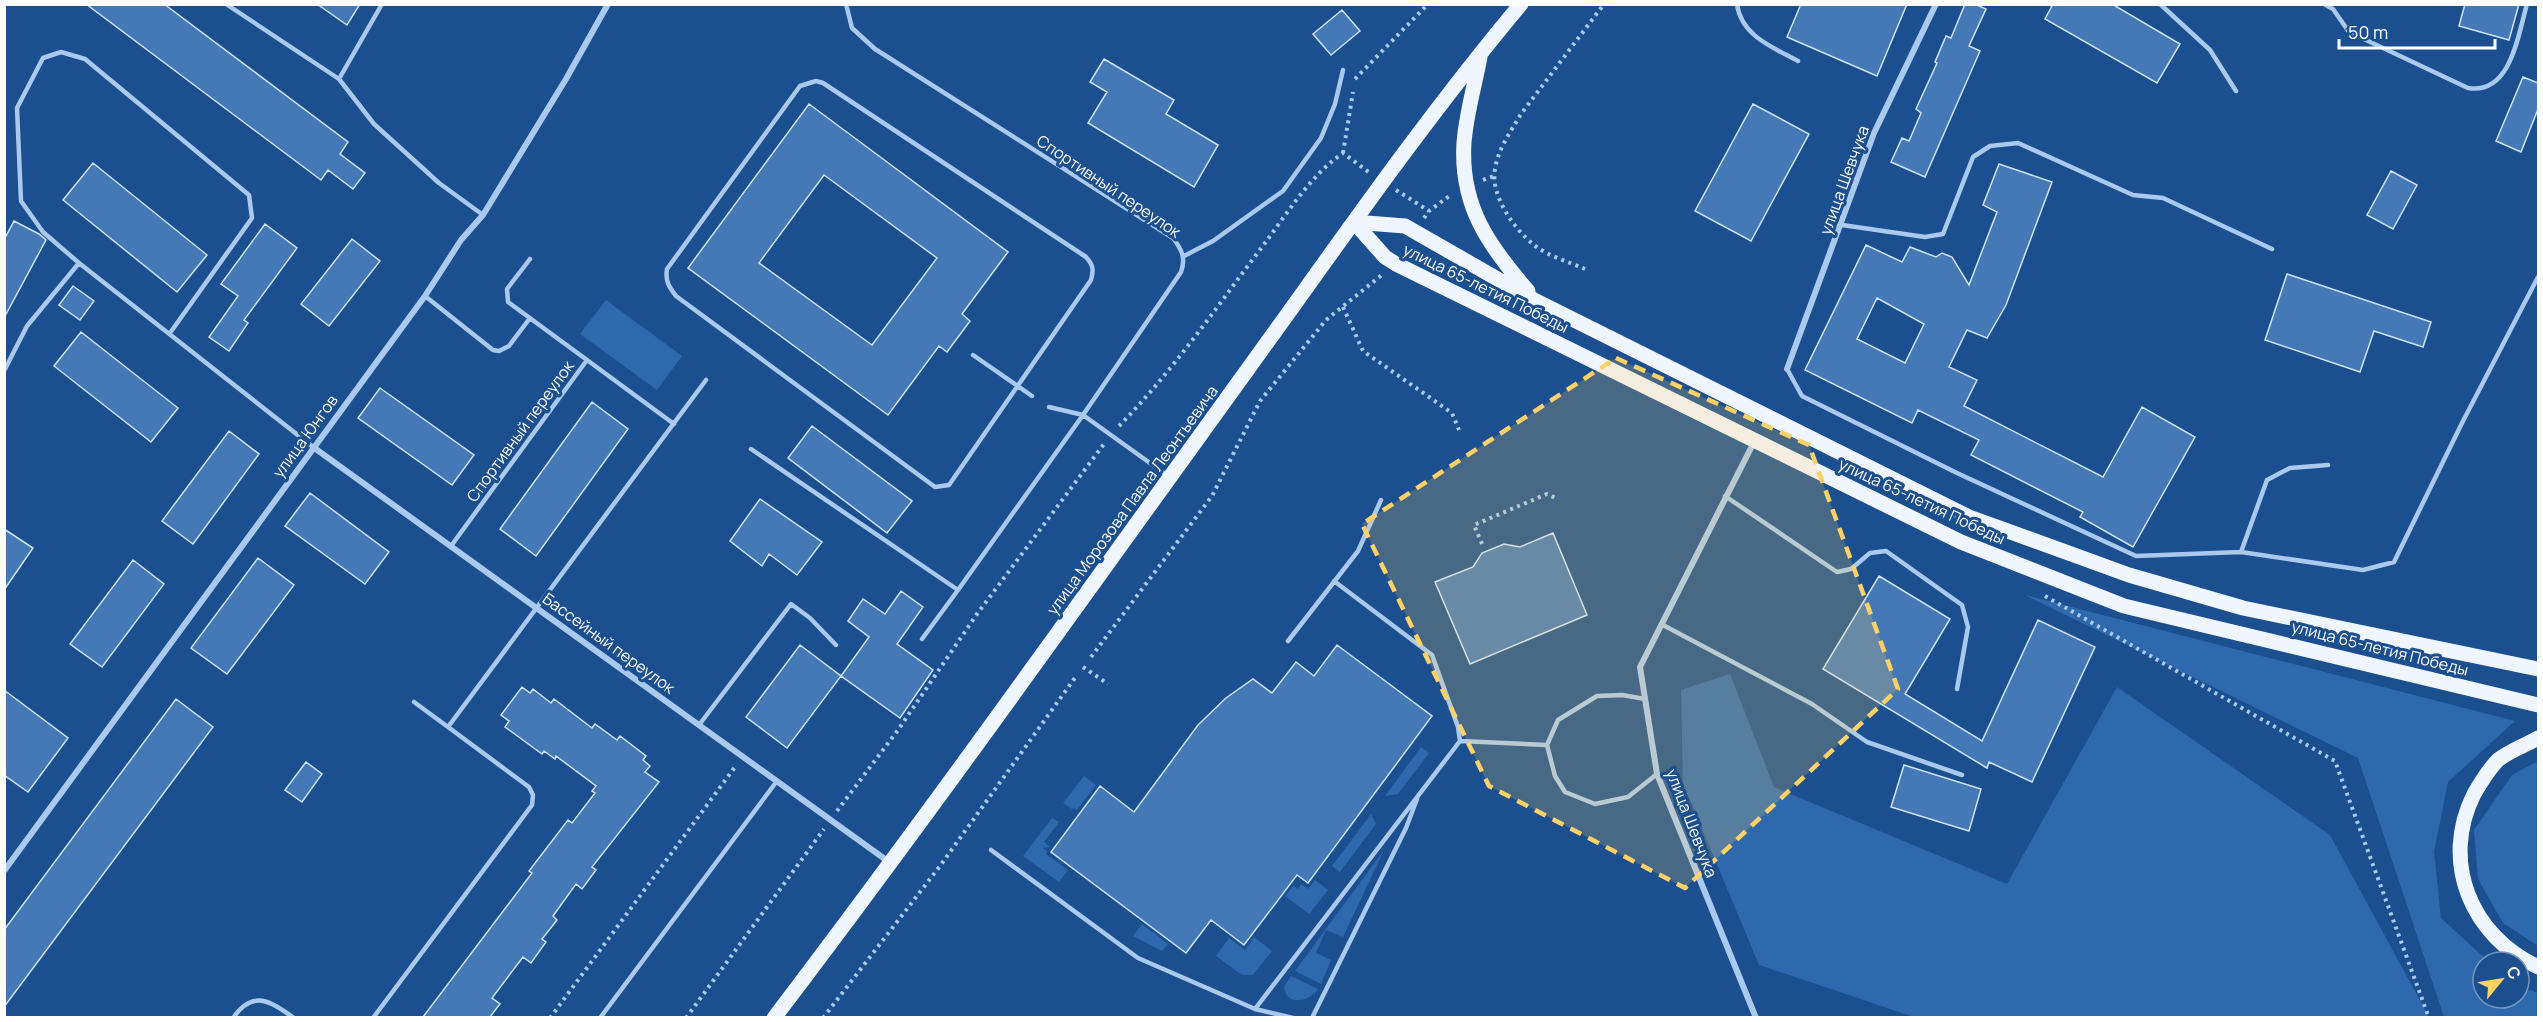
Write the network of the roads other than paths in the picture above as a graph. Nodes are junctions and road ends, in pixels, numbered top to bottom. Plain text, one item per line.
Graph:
1 (226, 4) edge
2 (382, 4) edge
3 (608, 4) edge
4 (846, 4) edge
5 (1521, 4) edge
6 (1737, 4) edge
7 (1936, 4) edge
8 (2160, 4) edge
9 (2324, 4) edge
10 (2527, 4) edge
11 (2335, 7) edge
12 (1481, 54) junction
13 (1798, 61) dead end
14 (1343, 70) dead end
15 (339, 79) junction
16 (2235, 91) dead end
17 (483, 215) junction
18 (1354, 222) junction
19 (1842, 225) junction
20 (2272, 249) dead end
21 (1184, 256) junction
22 (530, 259) dead end
23 (79, 263) junction
24 (2538, 277) edge
25 (425, 296) junction
26 (1536, 302) junction
27 (530, 318) junction
28 (170, 333) junction
29 (973, 354) dead end
30 (587, 360) junction
31 (1787, 369) joint
32 (4, 371) edge
33 (706, 380) dead end
34 (1018, 386) junction
35 (1032, 396) dead end
36 (1048, 407) dead end
37 (1083, 415) junction
38 (674, 424) junction
39 (1754, 442) junction
40 (313, 447) junction
41 (751, 449) dead end
42 (2328, 465) dead end
43 (1170, 477) junction
44 (1725, 496) junction
45 (1381, 500) dead end
46 (451, 546) junction
47 (2241, 552) junction
48 (1334, 581) junction
49 (958, 590) junction
50 (538, 609) junction
51 (1661, 624) junction
52 (922, 639) dead end
53 (1288, 640) dead end
54 (836, 645) dead end
55 (2538, 669) edge
56 (1957, 689) dead end
57 (1645, 699) junction
58 (414, 702) dead end
59 (2538, 705) edge
60 (699, 725) junction
61 (448, 727) junction
62 (2538, 738) edge
63 (1460, 741) junction
64 (1547, 745) junction
65 (1657, 774) junction
66 (1962, 775) dead end
67 (777, 781) junction
68 (1419, 793) junction
69 (991, 850) dead end
70 (889, 862) junction
71 (4, 872) edge
72 (2538, 967) edge
73 (1255, 1009) junction
74 (233, 1017) edge
75 (294, 1017) edge
76 (373, 1017) edge
77 (600, 1017) edge
78 (774, 1017) edge
79 (1293, 1017) edge
80 (1312, 1017) edge
81 (1755, 1017) edge

1 - 15 lane
2 - 15 lane
3 - 17 street, улица Юнгов
4 - 21 lane, Спортивный переулок
5 - 12 main road, улица Морозова Павла Леонтьевича
6 - 13 lane
7 - 19 street, улица Шевчука
8 - 16 lane
9 - 11 lane
10 - 11 lane
12 - 18 main road, улица Морозова Павла Леонтьевича
12 - 26 main road
14 - 21 lane
15 - 17 lane
17 - 25 street, улица Юнгов
18 - 26 main road, улица 65-летия Победы
18 - 39 main road, улица 65-летия Победы
18 - 43 main road, улица Морозова Павла Леонтьевича
19 - 20 lane
19 - 31 street, улица Шевчука
21 - 37 lane, Спортивный переулок
22 - 27 lane
23 - 28 lane
23 - 28 lane
23 - 32 lane
24 - 47 lane
25 - 27 lane
25 - 40 street, улица Юнгов
26 - 55 main road, улица 65-летия Победы
27 - 30 lane
28 - 40 lane
29 - 34 lane
30 - 38 lane, Спортивный переулок
30 - 46 lane, Спортивный переулок
31 - 47 lane
33 - 38 lane
34 - 34 lane
34 - 35 lane
36 - 37 lane
37 - 43 lane
37 - 49 lane, Спортивный переулок
38 - 50 lane
39 - 44 street, улица Шевчука
39 - 59 main road, улица 65-летия Победы
40 - 46 street, Бассейный переулок
40 - 71 street, улица Юнгов
41 - 49 lane
42 - 47 lane
43 - 70 main road, улица Морозова Павла Леонтьевича
44 - 51 street, улица Шевчука
44 - 56 lane
45 - 48 lane
46 - 50 street, Бассейный переулок
48 - 53 lane
48 - 63 lane
49 - 52 lane, Спортивный переулок
50 - 60 street, Бассейный переулок
50 - 61 lane
51 - 57 street, улица Шевчука
51 - 66 lane
54 - 60 lane
57 - 64 lane
57 - 65 street, улица Шевчука
58 - 61 lane
60 - 67 street, Бассейный переулок
61 - 76 lane
62 - 72 main road
63 - 64 lane
63 - 68 lane
64 - 65 lane
65 - 81 street, улица Шевчука
67 - 70 street, Бассейный переулок
67 - 77 lane
68 - 73 lane
68 - 80 lane
69 - 73 lane
70 - 78 main road, улица Морозова Павла Леонтьевича
73 - 79 lane
74 - 75 lane

